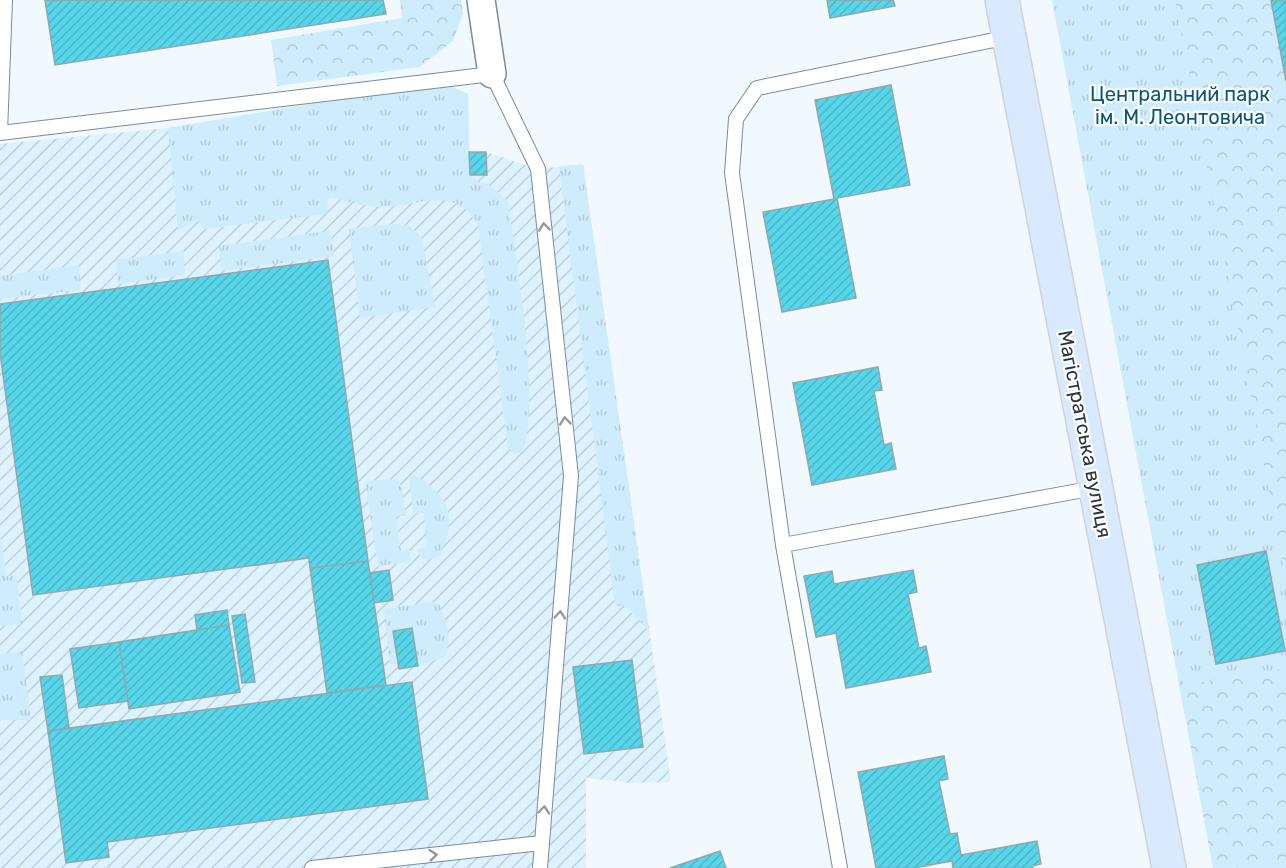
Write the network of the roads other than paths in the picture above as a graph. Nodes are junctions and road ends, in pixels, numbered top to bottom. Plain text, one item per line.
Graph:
1 (5, 0) edge
2 (481, 0) edge
3 (1002, 0) edge
4 (1009, 37) junction
5 (492, 74) junction
6 (0, 133) edge
7 (1095, 488) junction
8 (783, 545) junction
9 (541, 843) junction
10 (312, 868) edge
11 (540, 868) edge
12 (840, 868) edge
13 (1169, 868) edge

1 - 6 lane
2 - 5 street
3 - 4 main road, Магістратська вулиця
4 - 7 main road, Магістратська вулиця
4 - 8 lane
5 - 6 lane
9 -> 5 lane
7 - 8 lane
7 - 13 main road, Магістратська вулиця
8 - 12 lane
10 -> 9 lane
9 - 11 lane

